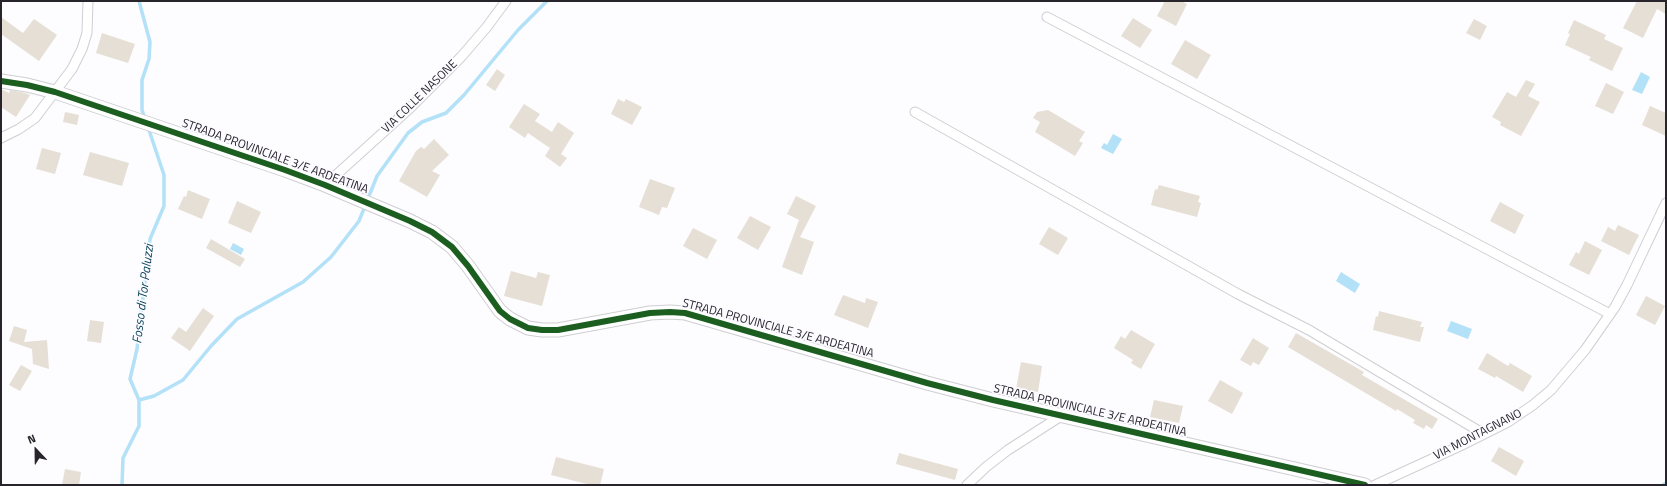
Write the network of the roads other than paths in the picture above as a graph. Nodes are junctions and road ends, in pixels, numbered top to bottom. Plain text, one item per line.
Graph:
1 (88, 1) edge
2 (506, 1) edge
3 (1047, 18) dead end
4 (1, 81) edge
5 (55, 92) junction
6 (915, 112) dead end
7 (1, 138) edge
8 (325, 184) junction
9 (1666, 203) edge
10 (1610, 314) junction
11 (1060, 416) junction
12 (1484, 434) junction
13 (967, 485) edge
14 (1365, 485) edge
15 (1375, 485) edge

1 - 5 street
2 - 8 street, VIA COLLE NASONE
3 - 10 street
4 - 5 main road, STRADA PROVINCIALE 3/E ARDEATINA
5 - 7 street
5 - 8 main road, STRADA PROVINCIALE 3/E ARDEATINA
6 - 12 street
8 - 11 main road, STRADA PROVINCIALE 3/E ARDEATINA
9 - 10 street, VIA MONTAGNANO
10 - 12 street, VIA MONTAGNANO
11 - 13 street
11 - 14 main road, STRADA PROVINCIALE 3/E ARDEATINA
12 - 15 street, VIA MONTAGNANO

